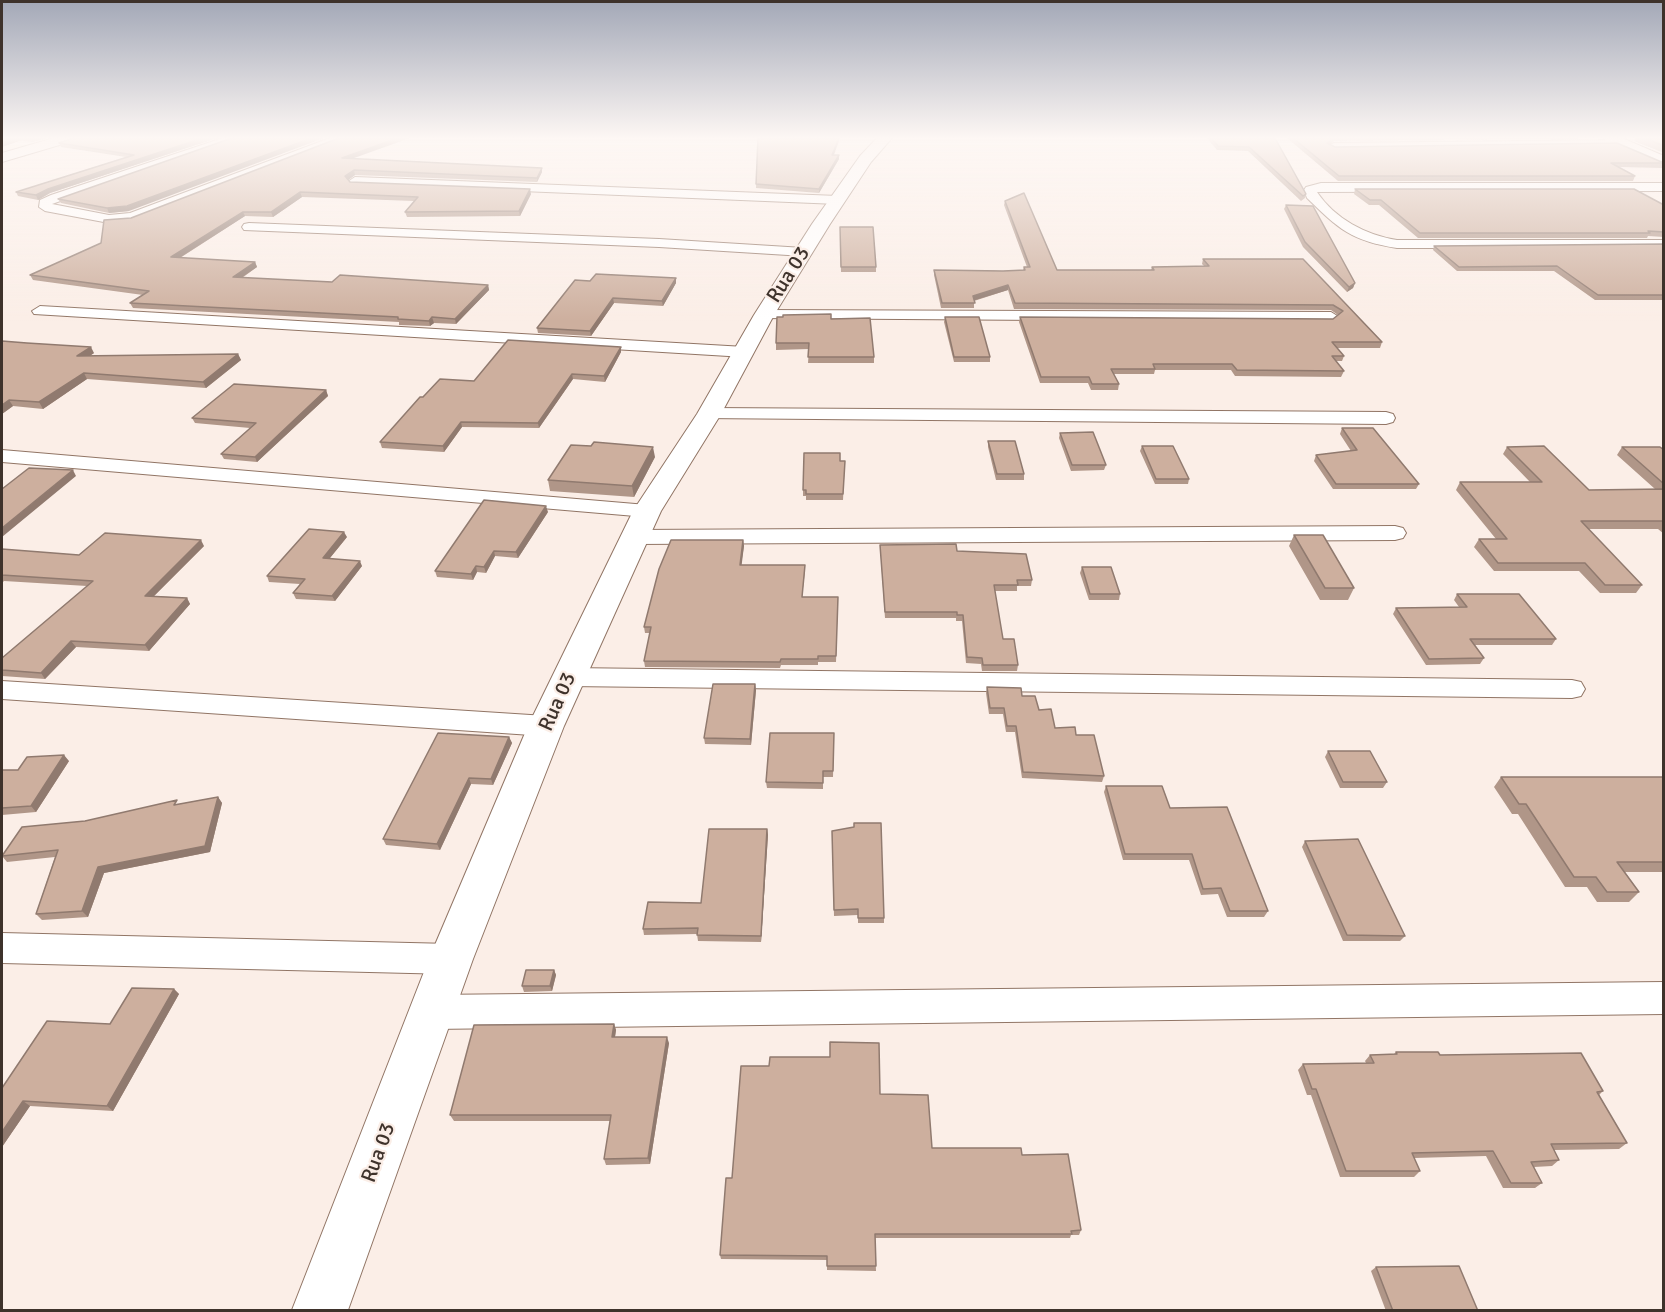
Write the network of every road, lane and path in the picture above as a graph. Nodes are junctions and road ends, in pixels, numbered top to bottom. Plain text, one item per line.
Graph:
1 (53, 199) edge
2 (179, 199) edge
3 (818, 199) edge
4 (1316, 199) edge
5 (838, 200) joint
6 (249, 227) dead end
7 (1664, 244) edge
8 (804, 252) junction
9 (40, 311) dead end
10 (764, 315) junction
11 (1331, 317) edge
12 (745, 352) junction
13 (709, 414) junction
14 (1386, 418) dead end
15 (2, 456) edge
16 (641, 524) junction
17 (1395, 533) dead end
18 (568, 677) junction
19 (1572, 689) dead end
20 (2, 690) edge
21 (546, 726) junction
22 (2, 948) edge
23 (451, 959) junction
24 (1664, 998) edge
25 (432, 1011) junction
26 (320, 1311) edge

1 - 2 street
3 - 5 street
4 - 7 street
5 - 8 street, Rua 03
6 - 8 street
8 - 10 street, Rua 03
9 - 12 street
10 - 11 street
10 - 12 street, Rua 03
12 - 13 street, Rua 03
13 - 14 street
13 - 16 street, Rua 03
15 - 16 street
16 - 17 street
16 - 18 street, Rua 03
18 - 19 street
18 - 21 street, Rua 03
20 - 21 street
21 - 23 street, Rua 03
22 - 23 street
23 - 25 street, Rua 03
24 - 25 street
25 - 26 street, Rua 03

